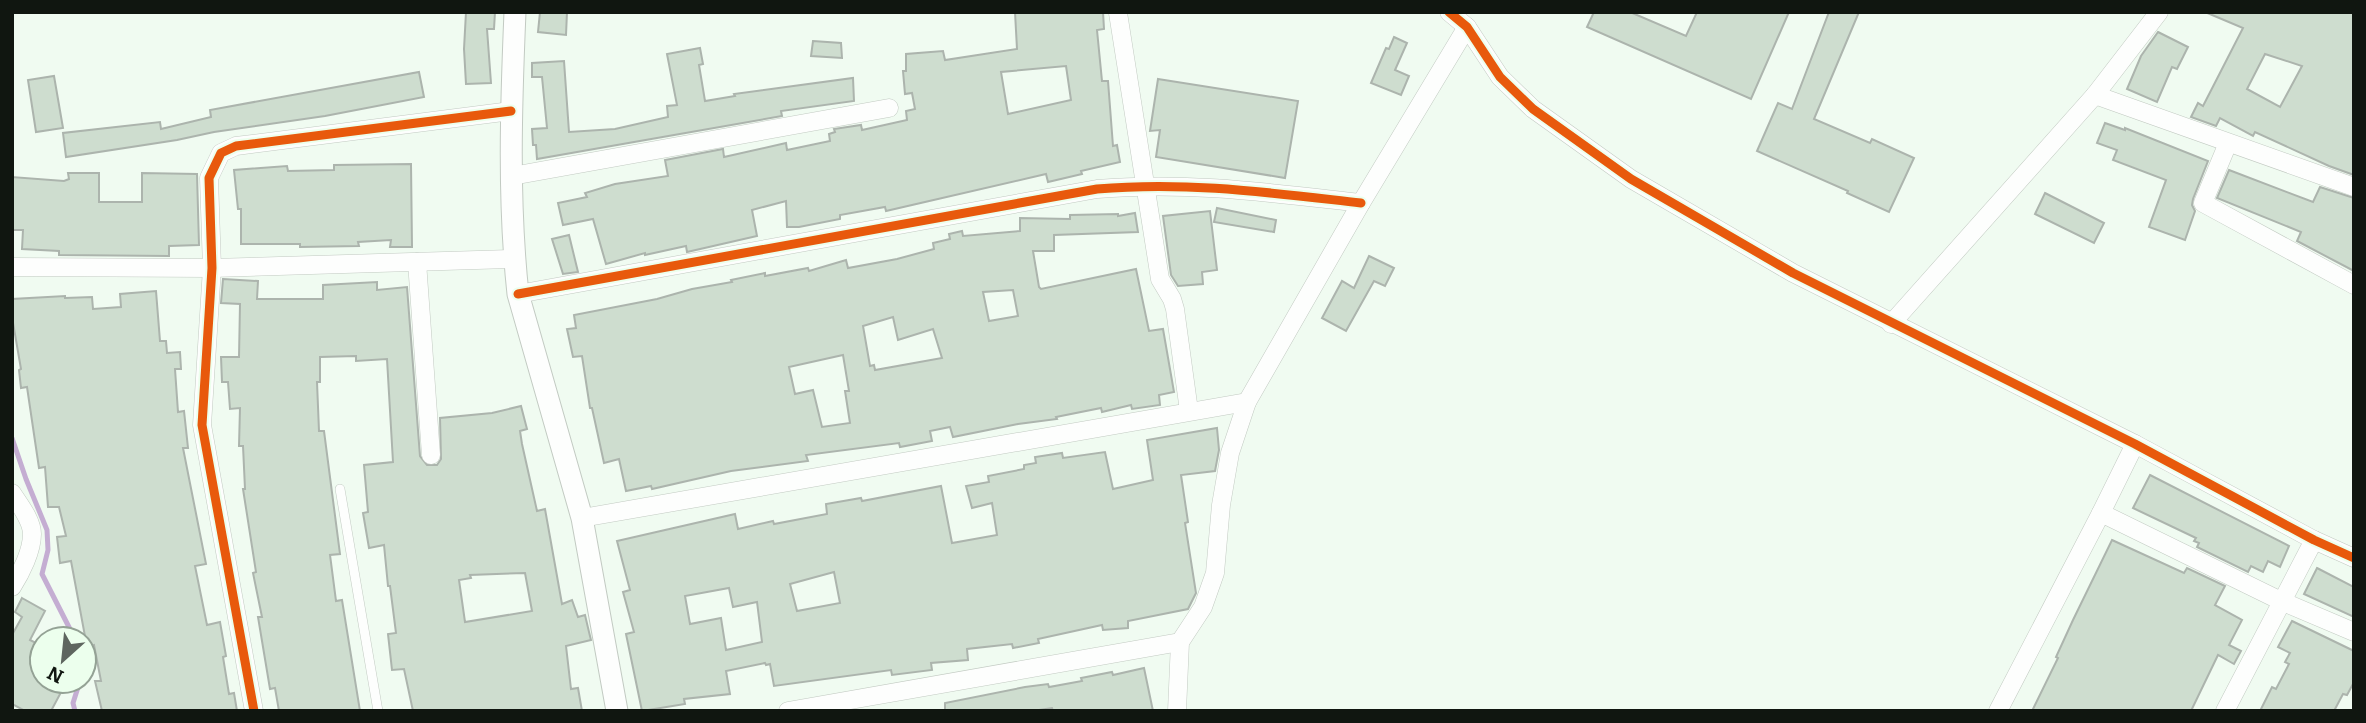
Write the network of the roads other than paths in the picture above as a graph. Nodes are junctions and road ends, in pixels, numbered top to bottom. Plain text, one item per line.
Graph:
1 (515, 12) edge
2 (1449, 12) edge
3 (2159, 12) edge
4 (1118, 13) edge
5 (1467, 27) junction
6 (2095, 95) junction
7 (888, 108) dead end
8 (511, 111) junction
9 (2228, 143) junction
10 (512, 176) junction
11 (1145, 185) junction
12 (2354, 187) edge
13 (1361, 203) junction
14 (514, 259) junction
15 (417, 262) junction
16 (12, 267) edge
17 (212, 268) junction
18 (2354, 285) edge
19 (518, 294) junction
20 (1891, 324) junction
21 (1247, 402) junction
22 (1189, 411) junction
23 (2135, 444) junction
24 (431, 455) dead end
25 (340, 489) dead end
26 (12, 493) edge
27 (2102, 513) junction
28 (582, 518) junction
29 (2314, 540) junction
30 (2354, 558) edge
31 (12, 587) edge
32 (2281, 601) junction
33 (2354, 632) edge
34 (1180, 642) junction
35 (254, 711) edge
36 (378, 711) edge
37 (617, 711) edge
38 (788, 711) edge
39 (1177, 711) edge
40 (1998, 711) edge
41 (2225, 711) edge

1 - 8 street
2 - 5 street
3 - 6 street
4 - 11 street
5 - 13 street
5 - 20 street
6 - 9 street
6 - 20 street
7 - 10 street
8 - 10 street
8 - 17 street
9 - 12 street
9 - 18 street
10 - 14 street
11 - 13 street
11 - 19 street
11 - 22 street
13 - 21 street
14 - 15 street
14 - 19 street
15 - 17 street
15 - 24 street
16 - 17 street
17 - 35 street
19 - 28 street
20 - 23 street
21 - 22 street
21 - 34 street
22 - 28 street
23 - 27 street
23 - 29 street
25 - 36 lane
26 - 31 street
27 - 32 street
27 - 40 street
28 - 37 street
29 - 30 street
29 - 32 street
32 - 33 street
32 - 41 street
34 - 38 street
34 - 39 street

